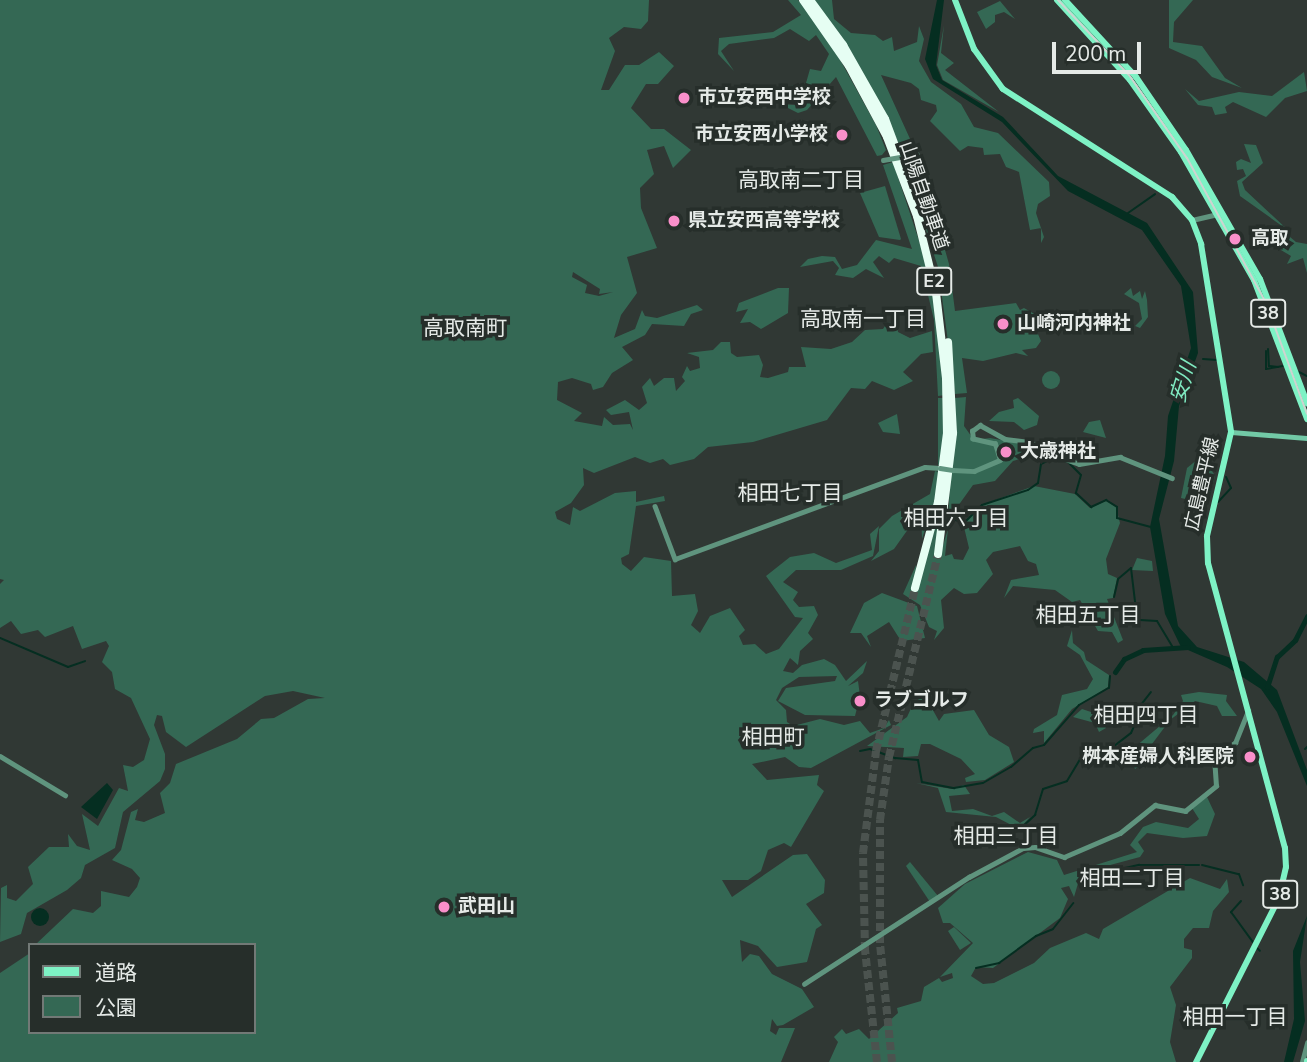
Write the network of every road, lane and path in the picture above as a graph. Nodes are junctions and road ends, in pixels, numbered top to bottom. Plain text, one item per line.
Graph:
1 (803, 0) edge
2 (810, 0) edge
3 (955, 0) edge
4 (1057, 0) edge
5 (1065, 0) edge
6 (916, 154) dead end
7 (883, 160) dead end
8 (1220, 213) junction
9 (1192, 220) junction
10 (1307, 403) edge
11 (1307, 419) edge
12 (1231, 432) junction
13 (1307, 438) edge
14 (1171, 477) dead end
15 (655, 506) dead end
16 (939, 554) tunnel mouth
17 (915, 588) tunnel mouth
18 (1248, 711) junction
19 (0, 756) edge
20 (65, 795) dead end
21 (804, 984) dead end
22 (1307, 1043) edge
23 (1196, 1062) edge
24 (1305, 1062) edge

1 - 17 highway, 山陽自動車道 / E2
2 - 16 highway, 山陽自動車道 / E2
3 - 9 main road, 広島豊平線 / 38
4 - 8 main road, 38
5 - 8 main road, 38
6 - 7 street, bridge
8 - 9 street
8 - 10 main road, 38
8 - 11 main road, 38
9 - 12 main road, 広島豊平線 / 38
12 - 13 main road
12 - 18 main road, 広島豊平線 / 38
14 - 15 street, bridge
18 - 21 street
18 - 23 main road, 広島豊平線 / 38
19 - 20 street
22 - 24 street

